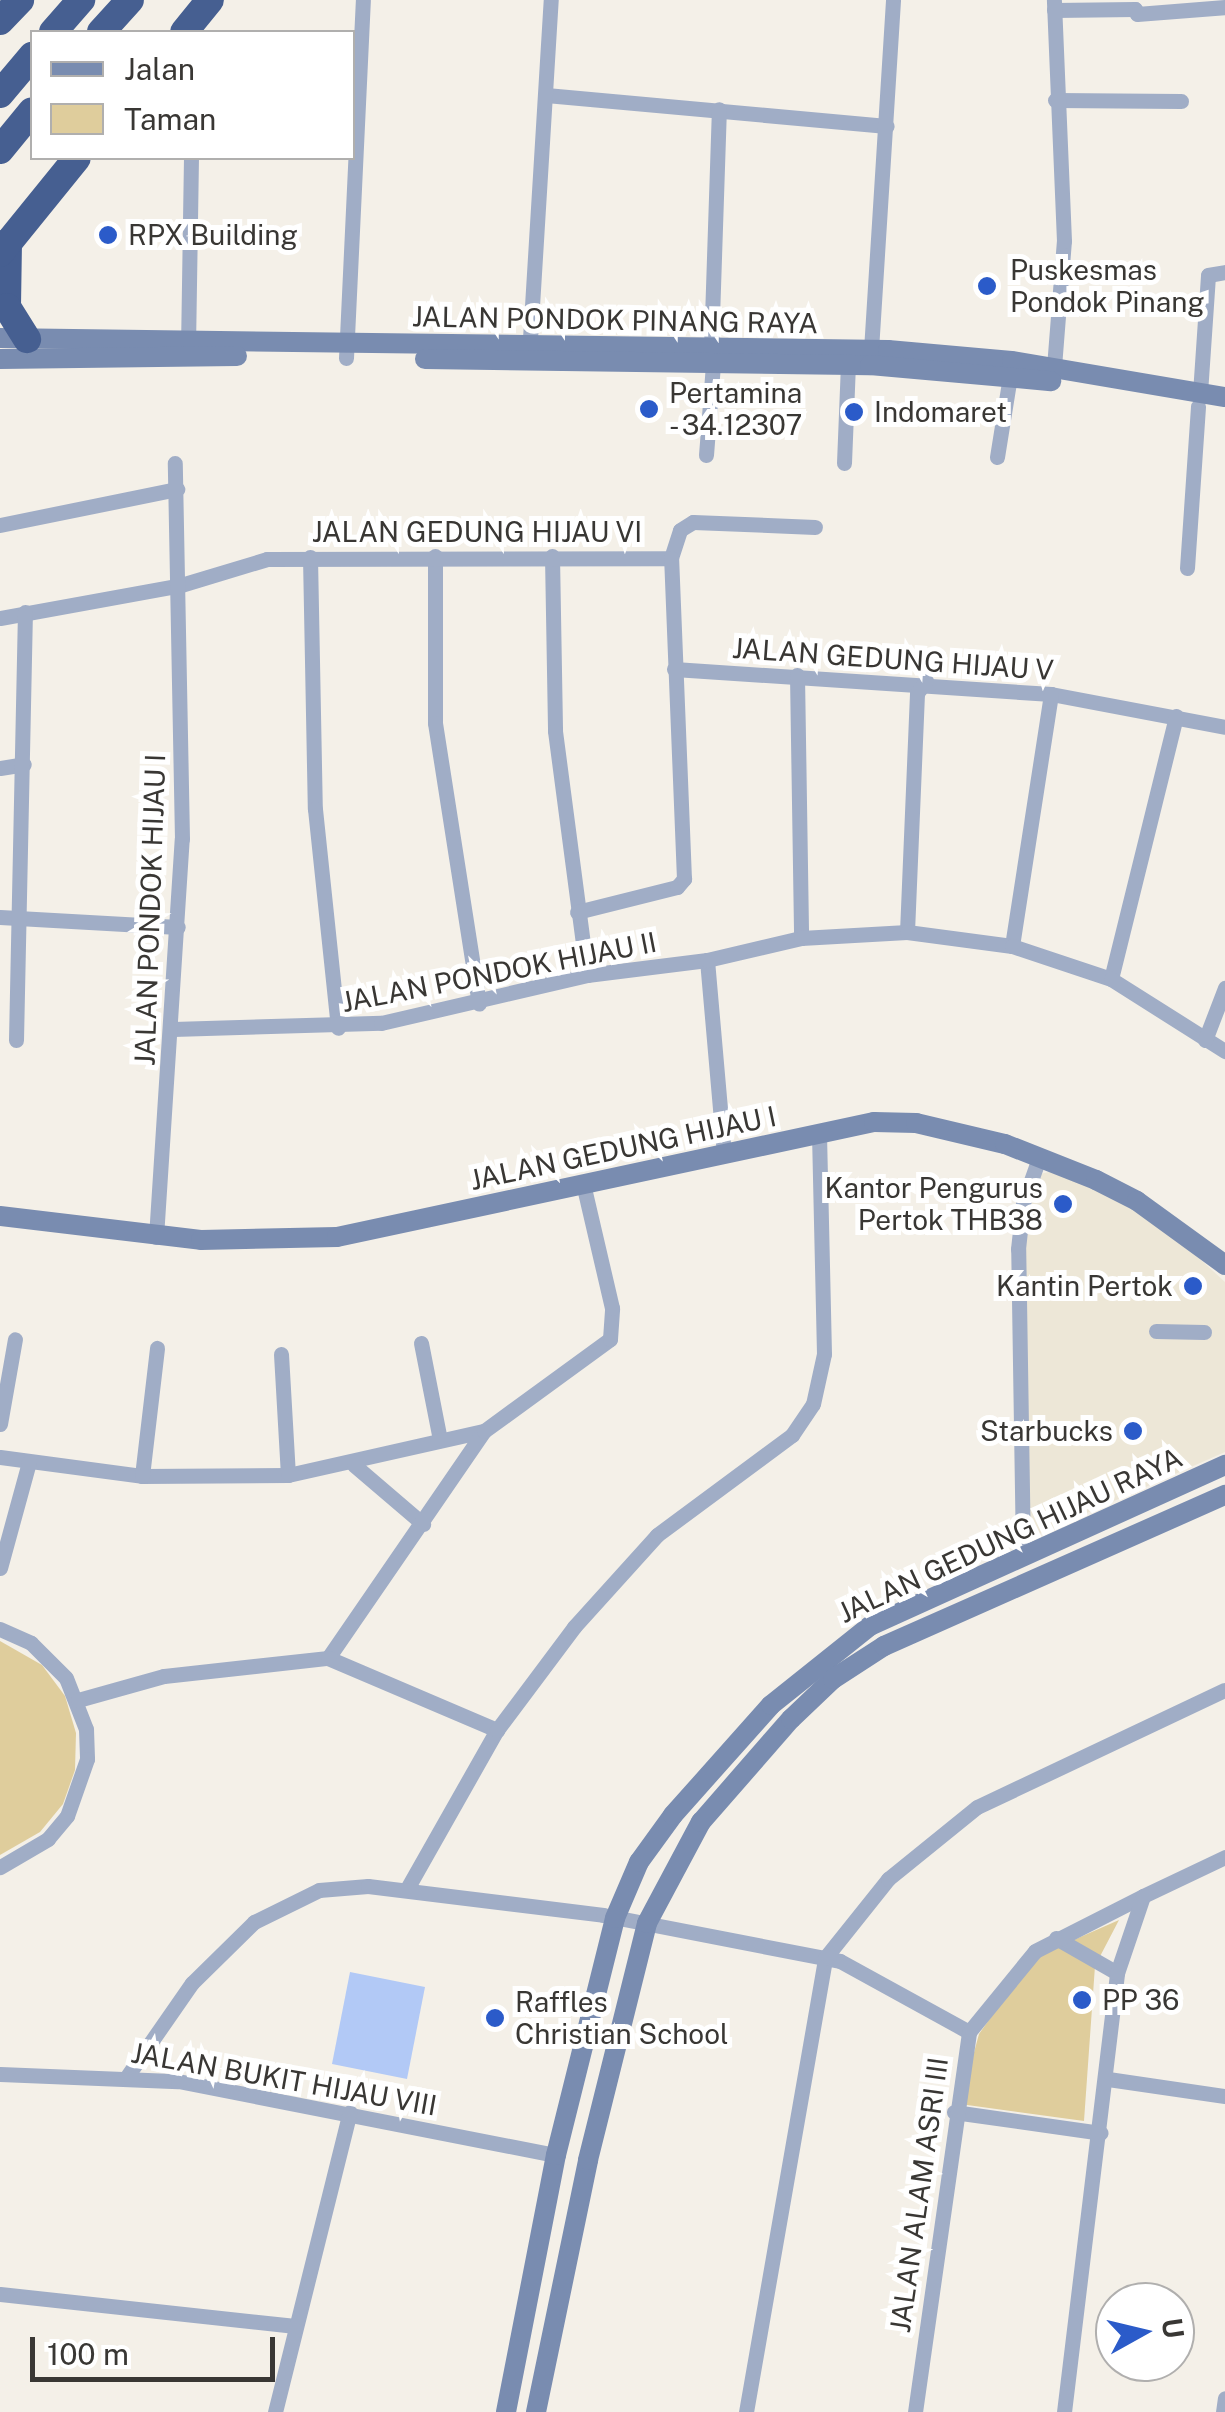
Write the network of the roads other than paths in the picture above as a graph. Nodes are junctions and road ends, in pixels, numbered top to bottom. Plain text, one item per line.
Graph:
1 (20, 0) edge
2 (81, 0) edge
3 (130, 0) edge
4 (363, 0) edge
5 (551, 0) edge
6 (893, 0) edge
7 (1054, 5) edge
8 (1225, 6) edge
9 (0, 21) edge
10 (55, 30) edge
11 (103, 30) edge
12 (30, 58) edge
13 (0, 94) edge
14 (546, 95) junction
15 (1056, 100) junction
16 (1181, 101) dead end
17 (719, 109) junction
18 (30, 113) edge
19 (887, 126) junction
20 (0, 150) edge
21 (75, 160) edge
22 (191, 160) edge
23 (3, 244) edge
24 (1225, 272) edge
25 (13, 339) edge
26 (188, 349) junction
27 (135, 350) junction
28 (347, 351) junction
29 (529, 353) junction
30 (712, 355) junction
31 (871, 358) junction
32 (0, 359) edge
33 (848, 364) junction
34 (1012, 368) junction
35 (1053, 374) junction
36 (1225, 397) edge
37 (1199, 400) junction
38 (1225, 411) edge
39 (706, 455) dead end
40 (997, 457) dead end
41 (175, 463) dead end
42 (844, 464) dead end
43 (178, 490) junction
44 (0, 525) edge
45 (815, 527) dead end
46 (310, 556) junction
47 (434, 556) junction
48 (552, 556) junction
49 (671, 558) junction
50 (1188, 568) dead end
51 (181, 585) junction
52 (25, 612) junction
53 (0, 618) edge
54 (674, 669) junction
55 (797, 675) junction
56 (926, 681) junction
57 (1051, 694) junction
58 (1176, 716) junction
59 (1225, 727) edge
60 (24, 764) junction
61 (0, 768) edge
62 (577, 912) junction
63 (23, 917) junction
64 (0, 918) edge
65 (178, 927) junction
66 (907, 932) junction
67 (801, 938) junction
68 (1012, 946) junction
69 (707, 960) junction
70 (588, 976) junction
71 (1111, 979) junction
72 (1225, 988) edge
73 (479, 1004) junction
74 (338, 1028) junction
75 (173, 1029) junction
76 (16, 1040) dead end
77 (1205, 1040) junction
78 (1225, 1051) edge
79 (818, 1134) junction
80 (724, 1153) junction
81 (1039, 1158) junction
82 (583, 1183) junction
83 (0, 1216) edge
84 (156, 1237) junction
85 (1223, 1261) edge
86 (1156, 1330) dead end
87 (1204, 1332) dead end
88 (15, 1338) dead end
89 (421, 1343) dead end
90 (156, 1348) dead end
91 (281, 1354) dead end
92 (0, 1424) edge
93 (484, 1431) junction
94 (440, 1440) junction
95 (0, 1457) edge
96 (29, 1462) junction
97 (1225, 1465) edge
98 (354, 1466) junction
99 (142, 1476) junction
100 (288, 1476) junction
101 (1225, 1496) edge
102 (422, 1524) junction
103 (1023, 1554) junction
104 (0, 1568) edge
105 (0, 1628) edge
106 (328, 1658) junction
107 (1225, 1690) edge
108 (78, 1700) junction
109 (496, 1730) junction
110 (1225, 1858) edge
111 (0, 1866) edge
112 (408, 1887) junction
113 (1144, 1896) junction
114 (615, 1918) junction
115 (647, 1923) junction
116 (1056, 1938) junction
117 (825, 1958) junction
118 (1117, 1973) junction
119 (969, 2032) junction
120 (0, 2074) edge
121 (128, 2075) junction
122 (1108, 2079) junction
123 (1225, 2096) edge
124 (350, 2112) junction
125 (954, 2112) junction
126 (1100, 2133) junction
127 (556, 2155) junction
128 (0, 2294) edge
129 (294, 2326) junction
130 (1225, 2398) edge
131 (276, 2412) edge
132 (506, 2412) edge
133 (536, 2412) edge
134 (746, 2412) edge
135 (915, 2412) edge
136 (1064, 2412) edge
137 (1223, 2412) edge

1 - 9 highway
2 - 10 highway
3 - 11 highway
4 - 28 street
5 - 14 street
6 - 19 street
7 - 8 street
7 - 15 street
12 - 13 highway
14 - 17 street
14 - 29 street
15 - 16 street
15 - 35 street
17 - 19 street
17 - 30 street
18 - 20 highway
19 - 31 street
21 - 23 highway
22 - 26 street
23 - 25 highway
24 - 37 street
25 - 27 main road, JALAN PONDOK PINANG RAYA
26 - 27 main road, JALAN PONDOK PINANG RAYA
26 - 28 main road, JALAN PONDOK PINANG RAYA
27 - 32 main road, JALAN PONDOK PINANG RAYA
28 - 29 main road, JALAN PONDOK PINANG RAYA
29 - 30 main road, JALAN PONDOK PINANG RAYA
30 - 31 main road, JALAN PONDOK PINANG RAYA
30 - 33 main road, JALAN PONDOK PINANG RAYA
30 - 39 street
31 - 33 main road, JALAN PONDOK PINANG RAYA
31 - 34 main road, JALAN PONDOK PINANG RAYA
33 - 42 street
34 - 35 main road, JALAN PONDOK PINANG RAYA
34 - 40 street
35 - 37 main road, JALAN PONDOK PINANG RAYA
36 - 37 main road, JALAN PONDOK PINANG RAYA
37 - 38 main road, JALAN PONDOK PINANG RAYA
37 - 50 street
41 - 43 street, JALAN PONDOK HIJAU I
43 - 44 street
43 - 51 street, JALAN PONDOK HIJAU I
45 - 49 street, JALAN GEDUNG HIJAU VI
46 - 47 street, JALAN GEDUNG HIJAU VI
46 - 51 street, JALAN GEDUNG HIJAU VI
46 - 74 street
47 - 48 street, JALAN GEDUNG HIJAU VI
47 - 73 street
48 - 49 street, JALAN GEDUNG HIJAU VI
48 - 62 street
49 - 54 street
51 - 52 street, JALAN GEDUNG HIJAU VI
51 - 65 street, JALAN PONDOK HIJAU I
52 - 53 street, JALAN GEDUNG HIJAU VI
52 - 60 street
54 - 55 street, JALAN GEDUNG HIJAU V
54 - 62 street
55 - 56 street, JALAN GEDUNG HIJAU V
55 - 67 street
56 - 57 street, JALAN GEDUNG HIJAU V
56 - 66 street
57 - 58 street, JALAN GEDUNG HIJAU V
57 - 68 street
58 - 59 street, JALAN GEDUNG HIJAU V
58 - 71 street
60 - 61 street
60 - 63 street
62 - 70 street
63 - 64 street
63 - 65 street
63 - 76 street
65 - 75 street, JALAN PONDOK HIJAU I
66 - 67 street, JALAN PONDOK HIJAU II
66 - 68 street, JALAN PONDOK HIJAU II
67 - 69 street, JALAN PONDOK HIJAU II
68 - 71 street, JALAN PONDOK HIJAU II
69 - 70 street, JALAN PONDOK HIJAU II
69 - 80 street
70 - 73 street, JALAN PONDOK HIJAU II
71 - 77 street, JALAN PONDOK HIJAU II
72 - 77 street
73 - 74 street, JALAN PONDOK HIJAU II
74 - 75 street, JALAN PONDOK HIJAU II
75 - 84 street, JALAN PONDOK HIJAU I
77 - 78 street, JALAN PONDOK HIJAU II
79 - 80 main road, JALAN GEDUNG HIJAU I
79 - 81 main road, JALAN GEDUNG HIJAU I
79 - 109 street
80 - 82 main road, JALAN GEDUNG HIJAU I
81 - 85 main road, JALAN GEDUNG HIJAU I
81 - 103 street
82 - 84 main road, JALAN GEDUNG HIJAU I
82 - 93 street
83 - 84 main road, JALAN GEDUNG HIJAU I
86 - 87 street
88 - 92 street
89 - 94 street
90 - 99 street
91 - 100 street
93 - 94 street
93 - 102 street
94 - 98 street
95 - 96 street
96 - 99 street
96 - 104 street
97 - 103 main road, JALAN GEDUNG HIJAU RAYA
98 - 100 street
98 - 102 street
99 - 100 street
101 - 115 main road, JALAN GEDUNG HIJAU RAYA
102 - 106 street
103 - 114 main road, JALAN GEDUNG HIJAU RAYA
105 - 108 street
106 - 108 street
106 - 109 street
107 - 117 street
108 - 111 street
109 - 112 street
110 - 113 street, JALAN ALAM ASRI III
112 - 114 street
112 - 121 street
113 - 116 street, JALAN ALAM ASRI III
113 - 118 street
114 - 115 street
114 - 127 main road, JALAN GEDUNG HIJAU RAYA
115 - 117 street
115 - 133 main road, JALAN GEDUNG HIJAU RAYA
116 - 118 street
116 - 119 street, JALAN ALAM ASRI III
117 - 119 street
117 - 134 street
118 - 122 street
119 - 125 street, JALAN ALAM ASRI III
120 - 121 street, JALAN BUKIT HIJAU VIII
121 - 124 street, JALAN BUKIT HIJAU VIII
122 - 123 street
122 - 126 street
124 - 127 street, JALAN BUKIT HIJAU VIII
124 - 129 street
125 - 126 street
125 - 135 street, JALAN ALAM ASRI III
126 - 136 street
127 - 132 main road, JALAN GEDUNG HIJAU RAYA
128 - 129 street
129 - 131 street
130 - 137 street

